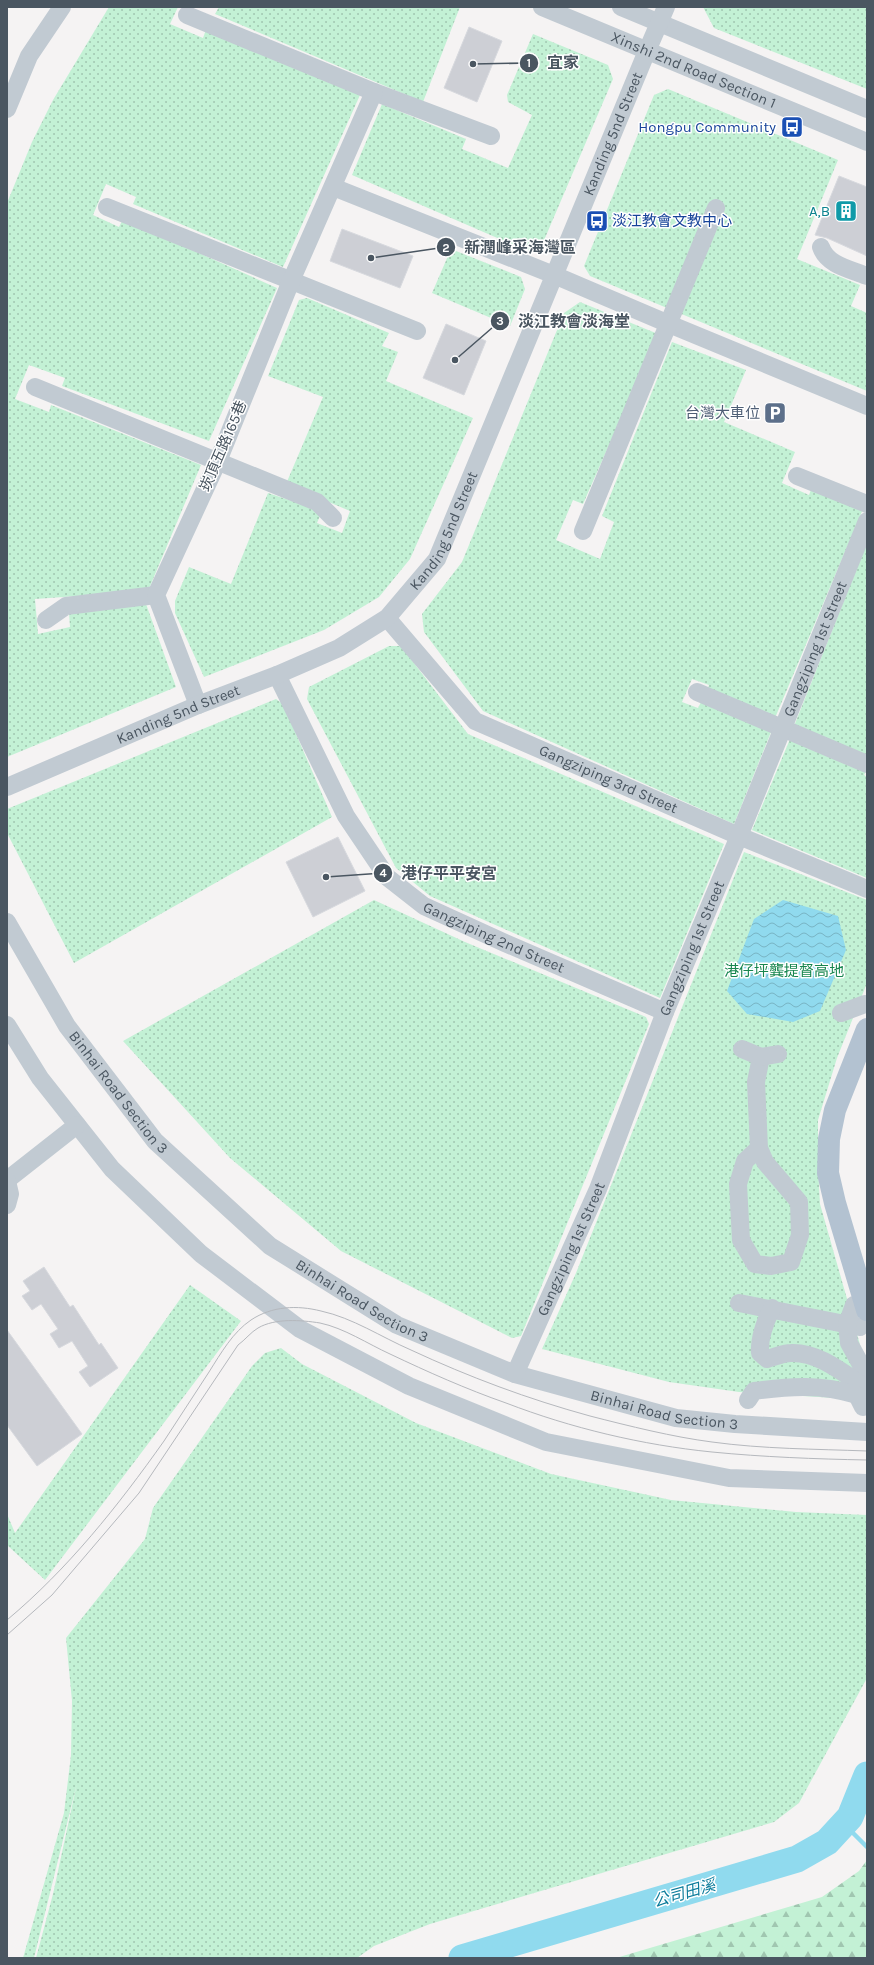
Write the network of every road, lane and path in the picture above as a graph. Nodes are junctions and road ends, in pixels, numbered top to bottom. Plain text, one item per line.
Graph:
1 (62, 7) edge
2 (542, 7) edge
3 (621, 7) edge
4 (666, 7) edge
5 (187, 15) dead end
6 (659, 24) junction
7 (647, 51) junction
8 (374, 92) junction
9 (7, 109) edge
10 (867, 109) edge
11 (491, 136) dead end
12 (867, 142) edge
13 (333, 187) junction
14 (107, 207) dead end
15 (716, 208) dead end
16 (822, 247) dead end
17 (554, 274) junction
18 (867, 276) edge
19 (291, 282) junction
20 (669, 324) junction
21 (417, 332) dead end
22 (35, 387) dead end
23 (867, 406) edge
24 (218, 461) junction
25 (797, 476) dead end
26 (867, 504) edge
27 (333, 518) dead end
28 (867, 521) edge
29 (583, 531) dead end
30 (156, 595) junction
31 (387, 618) junction
32 (46, 620) dead end
33 (277, 675) junction
34 (697, 692) dead end
35 (198, 705) junction
36 (782, 728) junction
37 (867, 764) edge
38 (7, 787) edge
39 (739, 836) junction
40 (867, 889) edge
41 (7, 922) edge
42 (865, 1004) dead end
43 (665, 1012) junction
44 (841, 1013) dead end
45 (7, 1025) edge
46 (867, 1029) edge
47 (742, 1049) dead end
48 (77, 1125) junction
49 (759, 1148) junction
50 (7, 1181) edge
51 (7, 1205) edge
52 (739, 1302) dead end
53 (772, 1308) junction
54 (857, 1316) edge
55 (829, 1364) junction
56 (515, 1374) junction
57 (803, 1386) junction
58 (861, 1396) junction
59 (748, 1400) dead end
60 (867, 1432) edge
61 (867, 1483) edge

1 - 9 street
2 - 7 street, Xinshi 2nd Road Section 1
3 - 6 street, Xinshi 2nd Road Section 1
4 - 6 street, Kanding 5nd Street
5 - 8 street
6 - 7 street, Kanding 5nd Street
6 - 10 street, Xinshi 2nd Road Section 1
7 - 12 street, Xinshi 2nd Road Section 1
7 - 17 street, Kanding 5nd Street
8 - 11 street
8 - 13 street, 崁頂五路165巷
13 - 17 street
13 - 19 street, 崁頂五路165巷
14 - 19 street
15 - 20 street
16 - 18 street
17 - 20 street
17 - 31 street, Kanding 5nd Street
19 - 21 street
19 - 24 street, 崁頂五路165巷
20 - 23 street
20 - 29 street
22 - 24 street
24 - 27 street
24 - 30 street, 崁頂五路165巷
25 - 26 street
28 - 36 street, Gangziping 1st Street
30 - 32 street
30 - 35 street
31 - 33 street, Kanding 5nd Street
31 - 39 street, Gangziping 3rd Street
33 - 35 street, Kanding 5nd Street
33 - 43 street, Gangziping 2nd Street
34 - 36 street
35 - 38 street, Kanding 5nd Street
36 - 37 street
36 - 39 street, Gangziping 1st Street
39 - 40 street, Gangziping 3rd Street
39 - 43 street, Gangziping 1st Street
41 - 56 street, Binhai Road Section 3
42 - 44 street
43 - 56 street, Gangziping 1st Street
45 - 48 street
46 - 54 main road
47 - 49 street
48 - 50 street
48 - 61 street
49 - 49 street
50 - 51 street
52 - 53 street
53 - 54 street
53 - 55 street
54 - 58 street
55 - 57 street
55 - 58 street
56 - 60 street, Binhai Road Section 3
57 - 58 street
57 - 59 street

